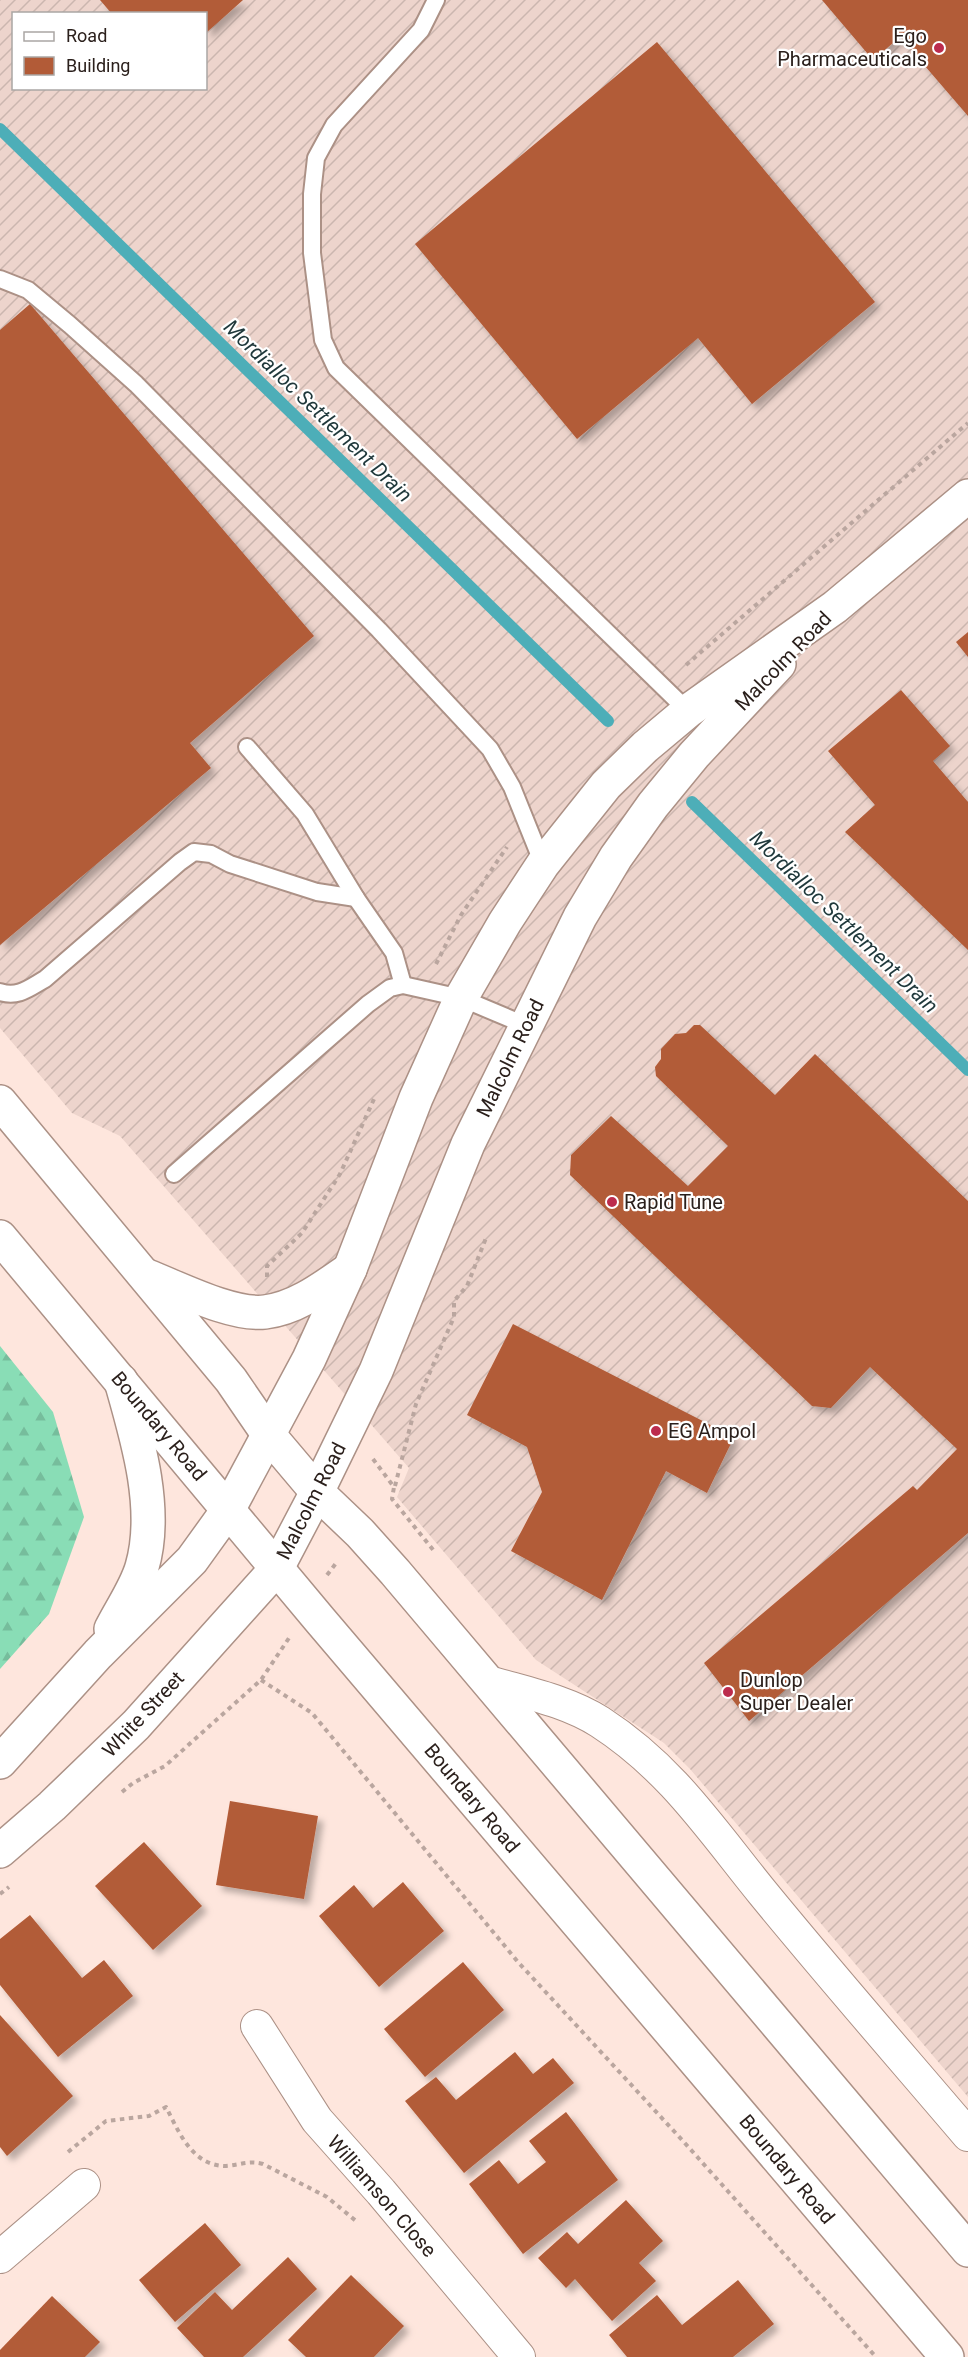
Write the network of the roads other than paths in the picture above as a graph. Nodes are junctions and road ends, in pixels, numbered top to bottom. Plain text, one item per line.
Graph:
1 (436, 0) edge
2 (0, 279) edge
3 (968, 496) edge
4 (835, 607) junction
5 (688, 711) junction
6 (713, 734) junction
7 (247, 747) dead end
8 (543, 864) junction
9 (356, 898) junction
10 (403, 985) junction
11 (0, 992) edge
12 (461, 998) junction
13 (525, 1025) junction
14 (0, 1102) edge
15 (174, 1174) dead end
16 (0, 1237) edge
17 (350, 1269) junction
18 (147, 1276) junction
19 (121, 1381) junction
20 (268, 1434) junction
21 (317, 1492) junction
22 (228, 1510) junction
23 (277, 1568) junction
24 (99, 1654) junction
25 (489, 1682) junction
26 (0, 1762) edge
27 (0, 1851) edge
28 (257, 2026) dead end
29 (968, 2135) edge
30 (84, 2185) dead end
31 (968, 2250) edge
32 (0, 2257) edge
33 (519, 2357) edge
34 (947, 2357) edge

1 - 5 lane
2 - 8 lane
3 - 4 main road, Malcolm Road
4 - 5 main road, Malcolm Road
4 - 6 main road, Malcolm Road
5 - 6 lane
5 - 8 main road, Malcolm Road
6 - 13 main road, Malcolm Road
7 - 9 lane
8 - 12 main road, Malcolm Road
9 - 10 lane
9 - 11 lane
10 - 12 lane
10 - 15 lane
12 - 13 lane
12 - 17 main road, Malcolm Road
13 - 21 main road, Malcolm Road
14 - 18 main road
16 - 19 main road, Boundary Road
17 - 18 main road
17 - 20 main road, Malcolm Road
18 - 20 main road
19 - 22 main road, Boundary Road
19 - 24 main road
20 - 21 main road
20 - 22 main road, Malcolm Road
21 - 23 main road, Malcolm Road
21 - 25 main road
22 - 23 main road, Boundary Road
22 - 24 main road
23 - 27 main road, White Street
23 - 34 main road, Boundary Road
24 - 26 main road
25 - 29 street
25 - 31 main road
28 - 33 street, Williamson Close
30 - 32 street

